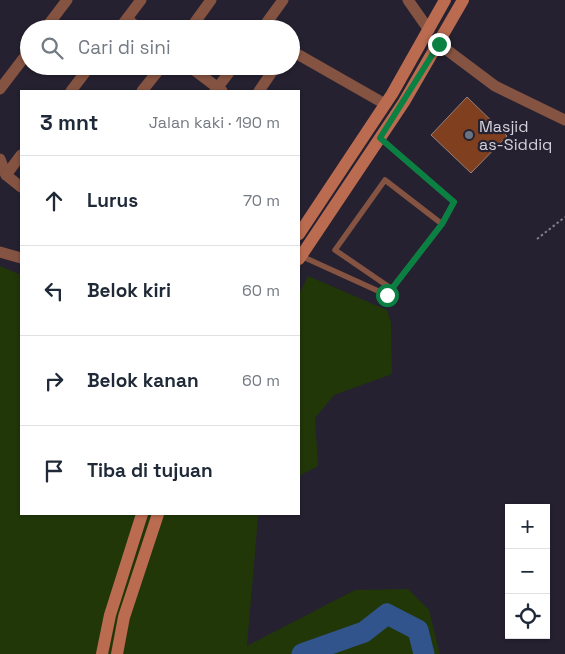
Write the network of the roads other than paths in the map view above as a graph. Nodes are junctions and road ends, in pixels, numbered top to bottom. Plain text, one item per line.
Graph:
1 (67, 0) edge
2 (141, 0) edge
3 (211, 0) edge
4 (283, 0) edge
5 (408, 0) edge
6 (445, 0) edge
7 (463, 0) edge
8 (127, 19) edge
9 (52, 20) edge
10 (197, 20) edge
11 (269, 20) edge
12 (429, 30) junction
13 (439, 44) junction
14 (300, 55) edge
15 (20, 63) edge
16 (83, 75) edge
17 (155, 75) edge
18 (200, 75) edge
19 (228, 75) edge
20 (270, 75) edge
21 (0, 89) edge
22 (72, 90) edge
23 (143, 90) edge
24 (218, 90) edge
25 (260, 90) edge
26 (388, 99) junction
27 (404, 102) junction
28 (565, 120) edge
29 (380, 138) junction
30 (20, 156) edge
31 (0, 159) edge
32 (6, 175) junction
33 (20, 186) edge
34 (442, 224) junction
35 (300, 232) edge
36 (0, 252) edge
37 (20, 258) edge
38 (300, 258) edge
39 (392, 288) junction
40 (142, 515) edge
41 (158, 515) edge
42 (102, 654) edge
43 (117, 654) edge

1 - 9 street
2 - 8 street
3 - 10 street
4 - 11 street
5 - 12 street
6 - 12 main road
7 - 13 main road
12 - 26 main road
13 - 27 main road
13 - 28 street
14 - 26 street
15 - 21 street
16 - 22 street
17 - 23 street
18 - 24 street
19 - 24 street
20 - 25 street
26 - 27 main road
26 - 35 main road
27 - 29 main road
29 - 34 lane
29 - 38 main road
30 - 32 street
31 - 32 street
32 - 33 street
34 - 39 lane
34 - 39 lane
36 - 37 street
38 - 39 lane
40 - 42 main road
41 - 43 main road

